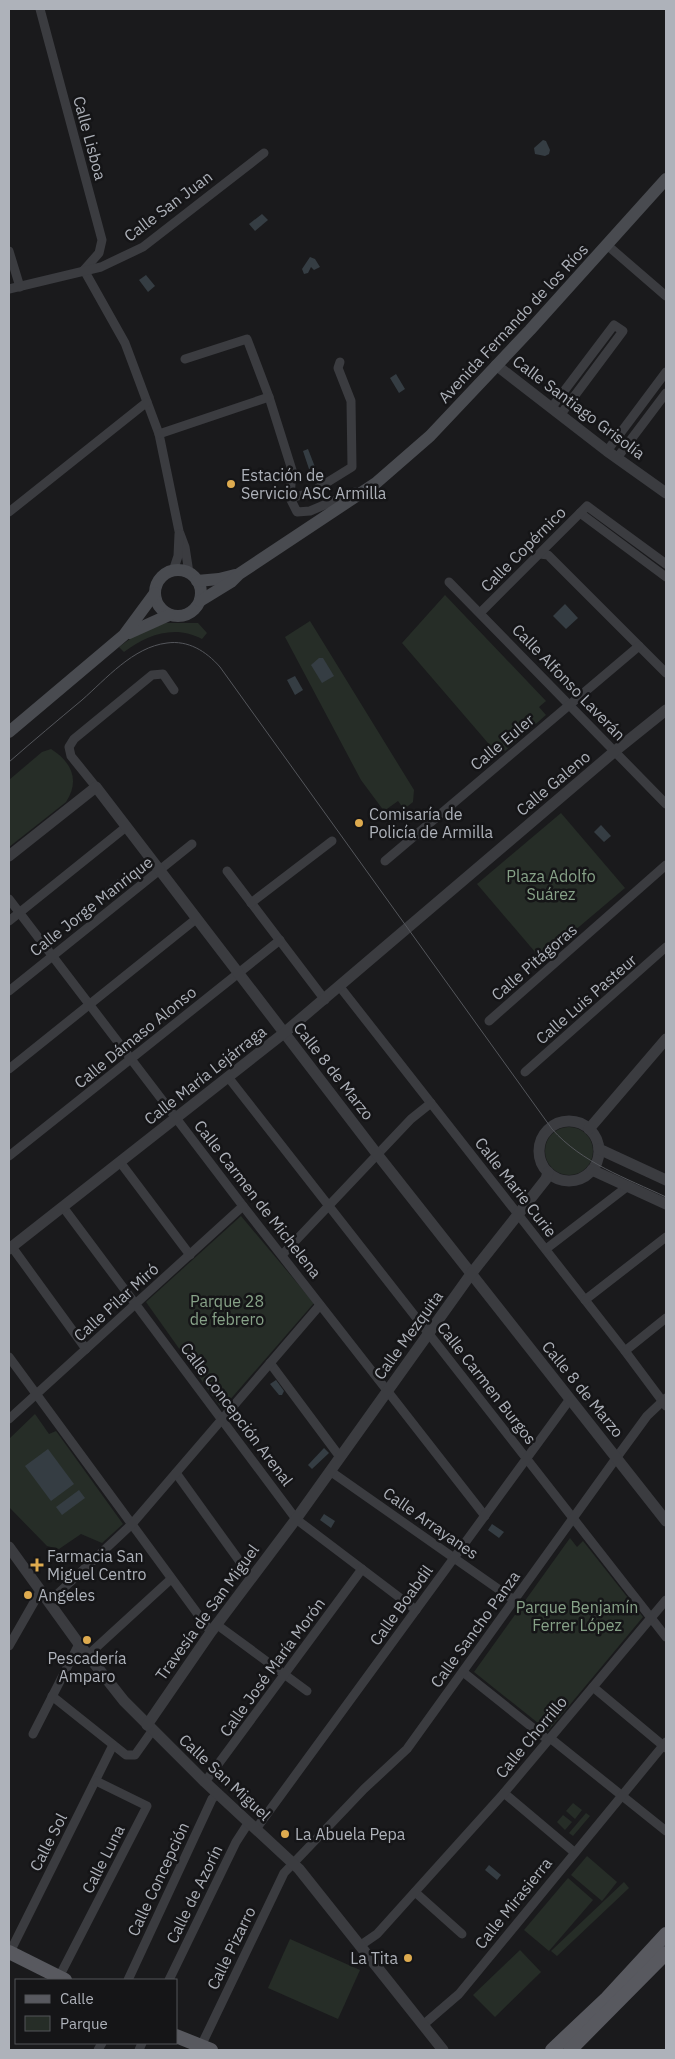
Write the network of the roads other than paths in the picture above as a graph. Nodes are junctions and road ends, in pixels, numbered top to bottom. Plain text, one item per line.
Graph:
1 (40, 9) edge
2 (264, 153) dead end
3 (666, 179) edge
4 (607, 245) junction
5 (9, 251) edge
6 (84, 270) junction
7 (20, 287) junction
8 (9, 289) edge
9 (666, 296) edge
10 (186, 359) dead end
11 (340, 362) dead end
12 (496, 365) junction
13 (666, 372) edge
14 (666, 393) edge
15 (269, 397) junction
16 (147, 402) junction
17 (556, 411) junction
18 (159, 434) junction
19 (612, 454) junction
20 (376, 483) junction
21 (666, 493) edge
22 (290, 498) junction
23 (9, 511) edge
24 (580, 513) junction
25 (180, 531) junction
26 (540, 554) junction
27 (666, 564) edge
28 (173, 571) junction
29 (239, 574) junction
30 (193, 577) junction
31 (666, 577) edge
32 (449, 582) dead end
33 (155, 593) junction
34 (200, 601) junction
35 (480, 613) junction
36 (169, 615) junction
37 (124, 635) junction
38 (639, 646) junction
39 (666, 673) edge
40 (174, 690) dead end
41 (570, 705) junction
42 (666, 710) edge
43 (9, 732) edge
44 (615, 751) junction
45 (96, 787) junction
46 (666, 804) edge
47 (126, 827) junction
48 (332, 841) dead end
49 (192, 844) dead end
50 (9, 856) edge
51 (385, 861) dead end
52 (666, 865) edge
53 (160, 871) junction
54 (227, 871) dead end
55 (9, 899) edge
56 (251, 903) junction
57 (19, 913) junction
58 (196, 919) junction
59 (417, 920) joint
60 (9, 921) edge
61 (280, 940) junction
62 (666, 947) edge
63 (52, 956) junction
64 (238, 973) junction
65 (340, 987) junction
66 (9, 991) edge
67 (325, 1000) junction
68 (90, 1004) junction
69 (489, 1021) dead end
70 (284, 1033) junction
71 (666, 1039) edge
72 (132, 1059) junction
73 (9, 1069) edge
74 (525, 1072) dead end
75 (228, 1077) junction
76 (431, 1103) junction
77 (176, 1118) junction
78 (589, 1128) junction
79 (600, 1149) junction
80 (377, 1154) junction
81 (9, 1156) edge
82 (120, 1162) junction
83 (592, 1170) junction
84 (548, 1172) junction
85 (666, 1180) edge
86 (628, 1186) junction
87 (666, 1204) edge
88 (329, 1205) junction
89 (243, 1206) junction
90 (63, 1207) junction
91 (517, 1214) junction
92 (666, 1237) edge
93 (10, 1248) edge
94 (546, 1249) junction
95 (190, 1254) junction
96 (282, 1255) junction
97 (471, 1274) junction
98 (585, 1300) junction
99 (136, 1304) junction
100 (320, 1304) junction
101 (666, 1318) edge
102 (429, 1334) junction
103 (86, 1349) junction
104 (625, 1350) junction
105 (9, 1357) edge
106 (270, 1363) junction
107 (388, 1390) junction
108 (36, 1395) junction
109 (570, 1399) junction
110 (665, 1402) edge
111 (9, 1419) edge
112 (222, 1419) junction
113 (617, 1457) junction
114 (340, 1458) junction
115 (527, 1459) junction
116 (330, 1471) junction
117 (176, 1473) junction
118 (485, 1516) junction
119 (296, 1518) junction
120 (573, 1518) junction
121 (666, 1520) edge
122 (132, 1524) junction
123 (9, 1547) edge
124 (455, 1557) junction
125 (362, 1568) junction
126 (251, 1577) junction
127 (171, 1579) junction
128 (41, 1590) junction
129 (514, 1600) junction
130 (666, 1600) edge
131 (49, 1602) junction
132 (416, 1610) junction
133 (651, 1618) junction
134 (214, 1628) junction
135 (666, 1637) edge
136 (78, 1644) junction
137 (9, 1646) edge
138 (88, 1655) junction
139 (463, 1672) junction
140 (285, 1676) junction
141 (593, 1687) junction
142 (307, 1691) dead end
143 (52, 1696) junction
144 (149, 1728) junction
145 (33, 1734) dead end
146 (549, 1739) junction
147 (114, 1745) junction
148 (665, 1745) edge
149 (96, 1781) junction
150 (205, 1782) junction
151 (218, 1793) junction
152 (504, 1793) junction
153 (622, 1795) junction
154 (252, 1826) junction
155 (666, 1831) edge
156 (574, 1852) junction
157 (291, 1863) junction
158 (415, 1892) junction
159 (462, 1934) dead end
160 (666, 1934) edge
161 (361, 1945) junction
162 (9, 1953) edge
163 (666, 1953) edge
164 (62, 1979) edge
165 (128, 1979) edge
166 (170, 1979) edge
167 (423, 2025) junction
168 (178, 2037) edge
169 (206, 2048) edge
170 (443, 2050) edge
171 (552, 2050) edge
172 (570, 2050) edge

1 - 6 street, Calle Lisboa
2 - 6 street, Calle San Juan
3 - 4 main road, Avenida Fernando de los Ríos
4 - 9 street
4 - 12 main road, Avenida Fernando de los Ríos
5 - 7 street
6 - 7 street, Calle San Juan
6 - 16 street
7 - 8 street, Calle San Juan
10 - 15 street
11 - 22 street
12 - 17 street, Calle Santiago Grisolía
12 - 20 main road, Avenida Fernando de los Ríos
13 - 19 street
14 - 19 street
15 - 18 street
15 - 22 street
16 - 18 street
16 - 23 street
17 - 17 street
17 - 19 street, Calle Santiago Grisolía
18 - 25 street
19 - 21 street, Calle Santiago Grisolía
20 - 22 street, Avenida Fernando de los Ríos
20 - 29 main road, Avenida Fernando de los Ríos
24 - 26 street, Calle Copérnico
24 - 27 street, Calle Copérnico
24 - 31 street
25 - 28 street
25 - 30 street
26 - 35 street, Calle Copérnico
26 - 38 street
28 - 30 main road
28 - 33 main road
29 - 30 main road, Avenida Fernando de los Ríos
29 - 34 main road, Avenida Fernando de los Ríos
30 - 34 main road
32 - 35 street, Calle Alfonso Laverán
33 - 36 main road
33 - 37 main road
34 - 36 main road
35 - 41 street, Calle Alfonso Laverán
36 - 37 main road
37 - 43 main road
38 - 39 street
38 - 41 street, Calle Euler
40 - 45 street, Calle 8 de Marzo
41 - 44 street, Calle Alfonso Laverán
41 - 51 street, Calle Euler
42 - 44 street, Calle Galeno
44 - 46 street, Calle Alfonso Laverán
44 - 59 street, Calle Galeno
45 - 47 street, Calle 8 de Marzo
45 - 50 street
47 - 53 street, Calle 8 de Marzo
47 - 57 street
48 - 56 street
49 - 53 street, Calle Jorge Manrique
52 - 69 street, Calle Pitágoras
53 - 58 street, Calle 8 de Marzo
53 - 63 street, Calle Jorge Manrique
54 - 56 street
55 - 57 street, Calle Carmen de Michelena
56 - 61 street
57 - 60 street
57 - 63 street, Calle Carmen de Michelena
58 - 64 street, Calle 8 de Marzo
58 - 68 street
59 - 65 street, Calle María Lejárraga
61 - 64 street, Calle Dámaso Alonso
61 - 67 street
62 - 74 street, Calle Luis Pasteur
63 - 66 street, Calle Jorge Manrique
63 - 68 street, Calle Carmen de Michelena
64 - 70 street, Calle 8 de Marzo
64 - 72 street, Calle Dámaso Alonso
65 - 67 street, Calle María Lejárraga
65 - 76 street, Calle Marie Curie
67 - 70 street, Calle María Lejárraga
68 - 72 street, Calle Carmen de Michelena
68 - 73 street
70 - 75 street, Calle María Lejárraga
70 - 80 street, Calle 8 de Marzo
71 - 78 street
72 - 77 street, Calle Carmen de Michelena
72 - 81 street, Calle Dámaso Alonso
75 - 77 street, Calle María Lejárraga
75 - 88 street, Calle Carmen Burgos
76 - 80 street
76 - 91 street, Calle Marie Curie
77 - 82 street, Calle María Lejárraga
77 - 89 street, Calle Carmen de Michelena
78 - 79 street
78 - 84 street
79 - 83 street
79 - 85 street
80 - 88 street
80 - 97 street, Calle 8 de Marzo
82 - 90 street, Calle María Lejárraga
82 - 95 street
83 - 84 street
83 - 86 street
84 - 91 street, Calle Mezquita
86 - 87 street
86 - 94 street
88 - 96 street
88 - 102 street, Calle Carmen Burgos
89 - 95 street, Calle Pilar Miró
89 - 96 street, Calle Carmen de Michelena
90 - 93 street, Calle María Lejárraga
90 - 99 street, Calle Concepción Arenal
91 - 94 street, Calle Marie Curie
91 - 97 street, Calle Mezquita
92 - 98 street
93 - 103 street
94 - 98 street, Calle Marie Curie
95 - 99 street, Calle Pilar Miró
96 - 100 street, Calle Carmen de Michelena
97 - 102 street, Calle Mezquita
97 - 109 street, Calle 8 de Marzo
98 - 104 street, Calle Marie Curie
99 - 103 street, Calle Pilar Miró
99 - 112 street, Calle Concepción Arenal
100 - 106 street
100 - 107 street, Calle Carmen de Michelena
101 - 104 street
102 - 107 street, Calle Mezquita
102 - 115 street, Calle Carmen Burgos
103 - 108 street, Calle Pilar Miró
104 - 110 street, Calle Marie Curie
105 - 108 street
106 - 112 street
106 - 114 street
107 - 114 street, Calle Mezquita
107 - 118 street, Calle Carmen de Michelena
108 - 111 street, Calle Pilar Miró
108 - 122 street
109 - 113 street, Calle 8 de Marzo
109 - 115 street, Calle Boabdil
110 - 113 street, Calle Sancho Panza
112 - 117 street
112 - 119 street, Calle Concepción Arenal
113 - 120 street, Calle Sancho Panza
113 - 121 street, Calle 8 de Marzo
114 - 116 street, Calle Mezquita
115 - 118 street, Calle Boabdil
115 - 120 street, Calle Carmen Burgos
116 - 119 street, Calle Mezquita
116 - 124 street, Calle Arrayanes
117 - 122 street
117 - 126 street
118 - 124 street, Calle Boabdil
119 - 125 street, Calle Concepción Arenal
119 - 126 street, Travesía de San Miguel
120 - 129 street, Calle Sancho Panza
120 - 133 street, Calle Carmen Burgos
122 - 127 street
122 - 131 street
123 - 128 street, Calle San Miguel
124 - 129 street, Calle Arrayanes
124 - 132 street, Calle Boabdil
125 - 132 street, Calle Concepción Arenal
125 - 140 street, Calle José María Morón
126 - 134 street, Travesía de San Miguel
127 - 134 street
127 - 138 street
128 - 131 street, Calle San Miguel
128 - 137 street
129 - 139 street, Calle Sancho Panza
130 - 133 street, Calle Chorrillo
131 - 136 street, Calle San Miguel
132 - 154 street, Calle Boabdil
133 - 135 street, Calle Carmen Burgos
133 - 141 street, Calle Chorrillo
134 - 140 street
134 - 144 street, Travesía de San Miguel
136 - 138 street, Calle San Miguel
136 - 143 street
138 - 144 street, Calle San Miguel
139 - 146 street
139 - 157 street, Calle Sancho Panza
140 - 142 street
140 - 150 street, Calle José María Morón
141 - 146 street, Calle Chorrillo
141 - 148 street
143 - 145 street
143 - 147 street
144 - 147 street
144 - 150 street, Calle San Miguel
146 - 152 street, Calle Chorrillo
146 - 153 street
147 - 149 street, Calle Sol
148 - 153 street, Calle Mirasierra
149 - 162 street, Calle Sol
149 - 164 street, Calle Luna
150 - 151 street, Calle San Miguel
151 - 154 street, Calle San Miguel
151 - 165 street, Calle Concepción
152 - 156 street
152 - 158 street, Calle Chorrillo
153 - 155 street
153 - 156 street, Calle Mirasierra
154 - 157 street, Calle San Miguel
154 - 166 street, Calle de Azorín
156 - 167 street, Calle Mirasierra
157 - 161 street, Calle San Miguel
157 - 169 street, Calle Pizarro
158 - 159 street
158 - 161 street, Calle Chorrillo
160 - 171 main road
161 - 167 street, Calle San Miguel
162 - 164 main road
163 - 172 main road
167 - 170 street, Calle San Miguel
168 - 169 main road

